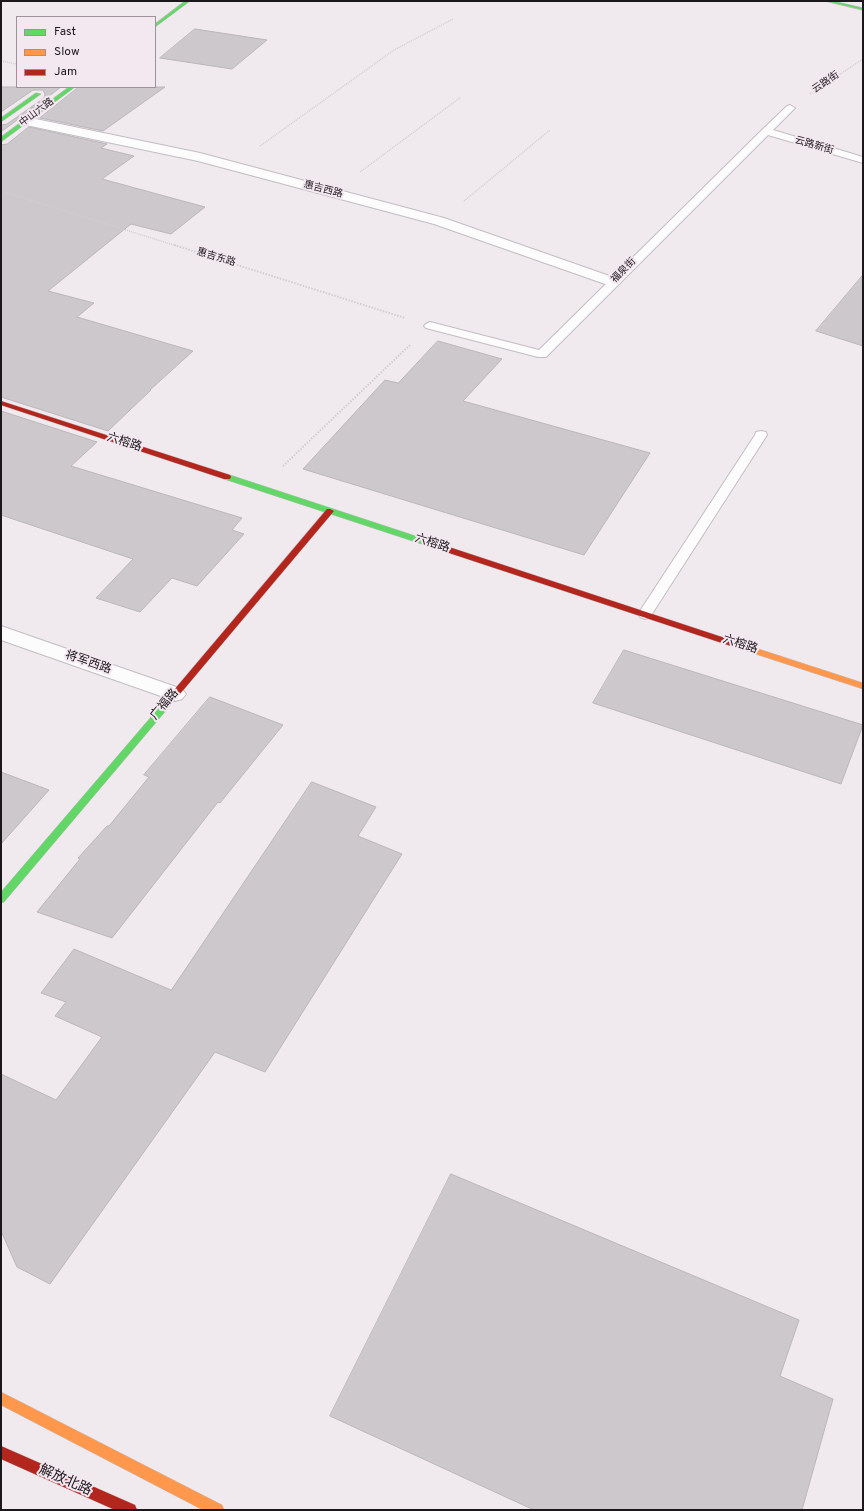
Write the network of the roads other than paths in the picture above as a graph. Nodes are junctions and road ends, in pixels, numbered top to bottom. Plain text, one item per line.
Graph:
1 (188, 1) edge
2 (827, 1) edge
3 (863, 10) edge
4 (156, 25) edge
5 (46, 88) edge
6 (71, 88) edge
7 (790, 108) road end
8 (1, 120) edge
9 (26, 121) junction
10 (766, 131) junction
11 (1, 140) edge
12 (863, 160) edge
13 (613, 282) junction
14 (430, 326) road end
15 (2, 404) edge
16 (761, 434) dead end
17 (330, 511) junction
18 (645, 614) junction
19 (1, 633) edge
20 (863, 686) edge
21 (175, 694) junction
22 (1, 900) edge
23 (1, 1398) edge
24 (1, 1452) edge
25 (130, 1510) edge
26 (217, 1510) edge

1 - 4 street
2 - 3 street
5 - 8 street, 中山六路
6 - 9 street, 中山六路
7 - 10 lane, 福泉街
9 - 11 street, 中山六路
9 - 13 street, 惠吉西路
10 - 12 lane, 云路新街
10 - 13 lane, 福泉街
13 - 14 lane, 福泉街
15 - 17 street, 六榕路
16 - 18 lane
17 - 18 street, 六榕路
17 - 21 street, 广福路
18 - 20 street, 六榕路
19 - 21 street, 将军西路
21 - 22 street, 广福路
23 - 26 street
24 - 25 street, 解放北路

